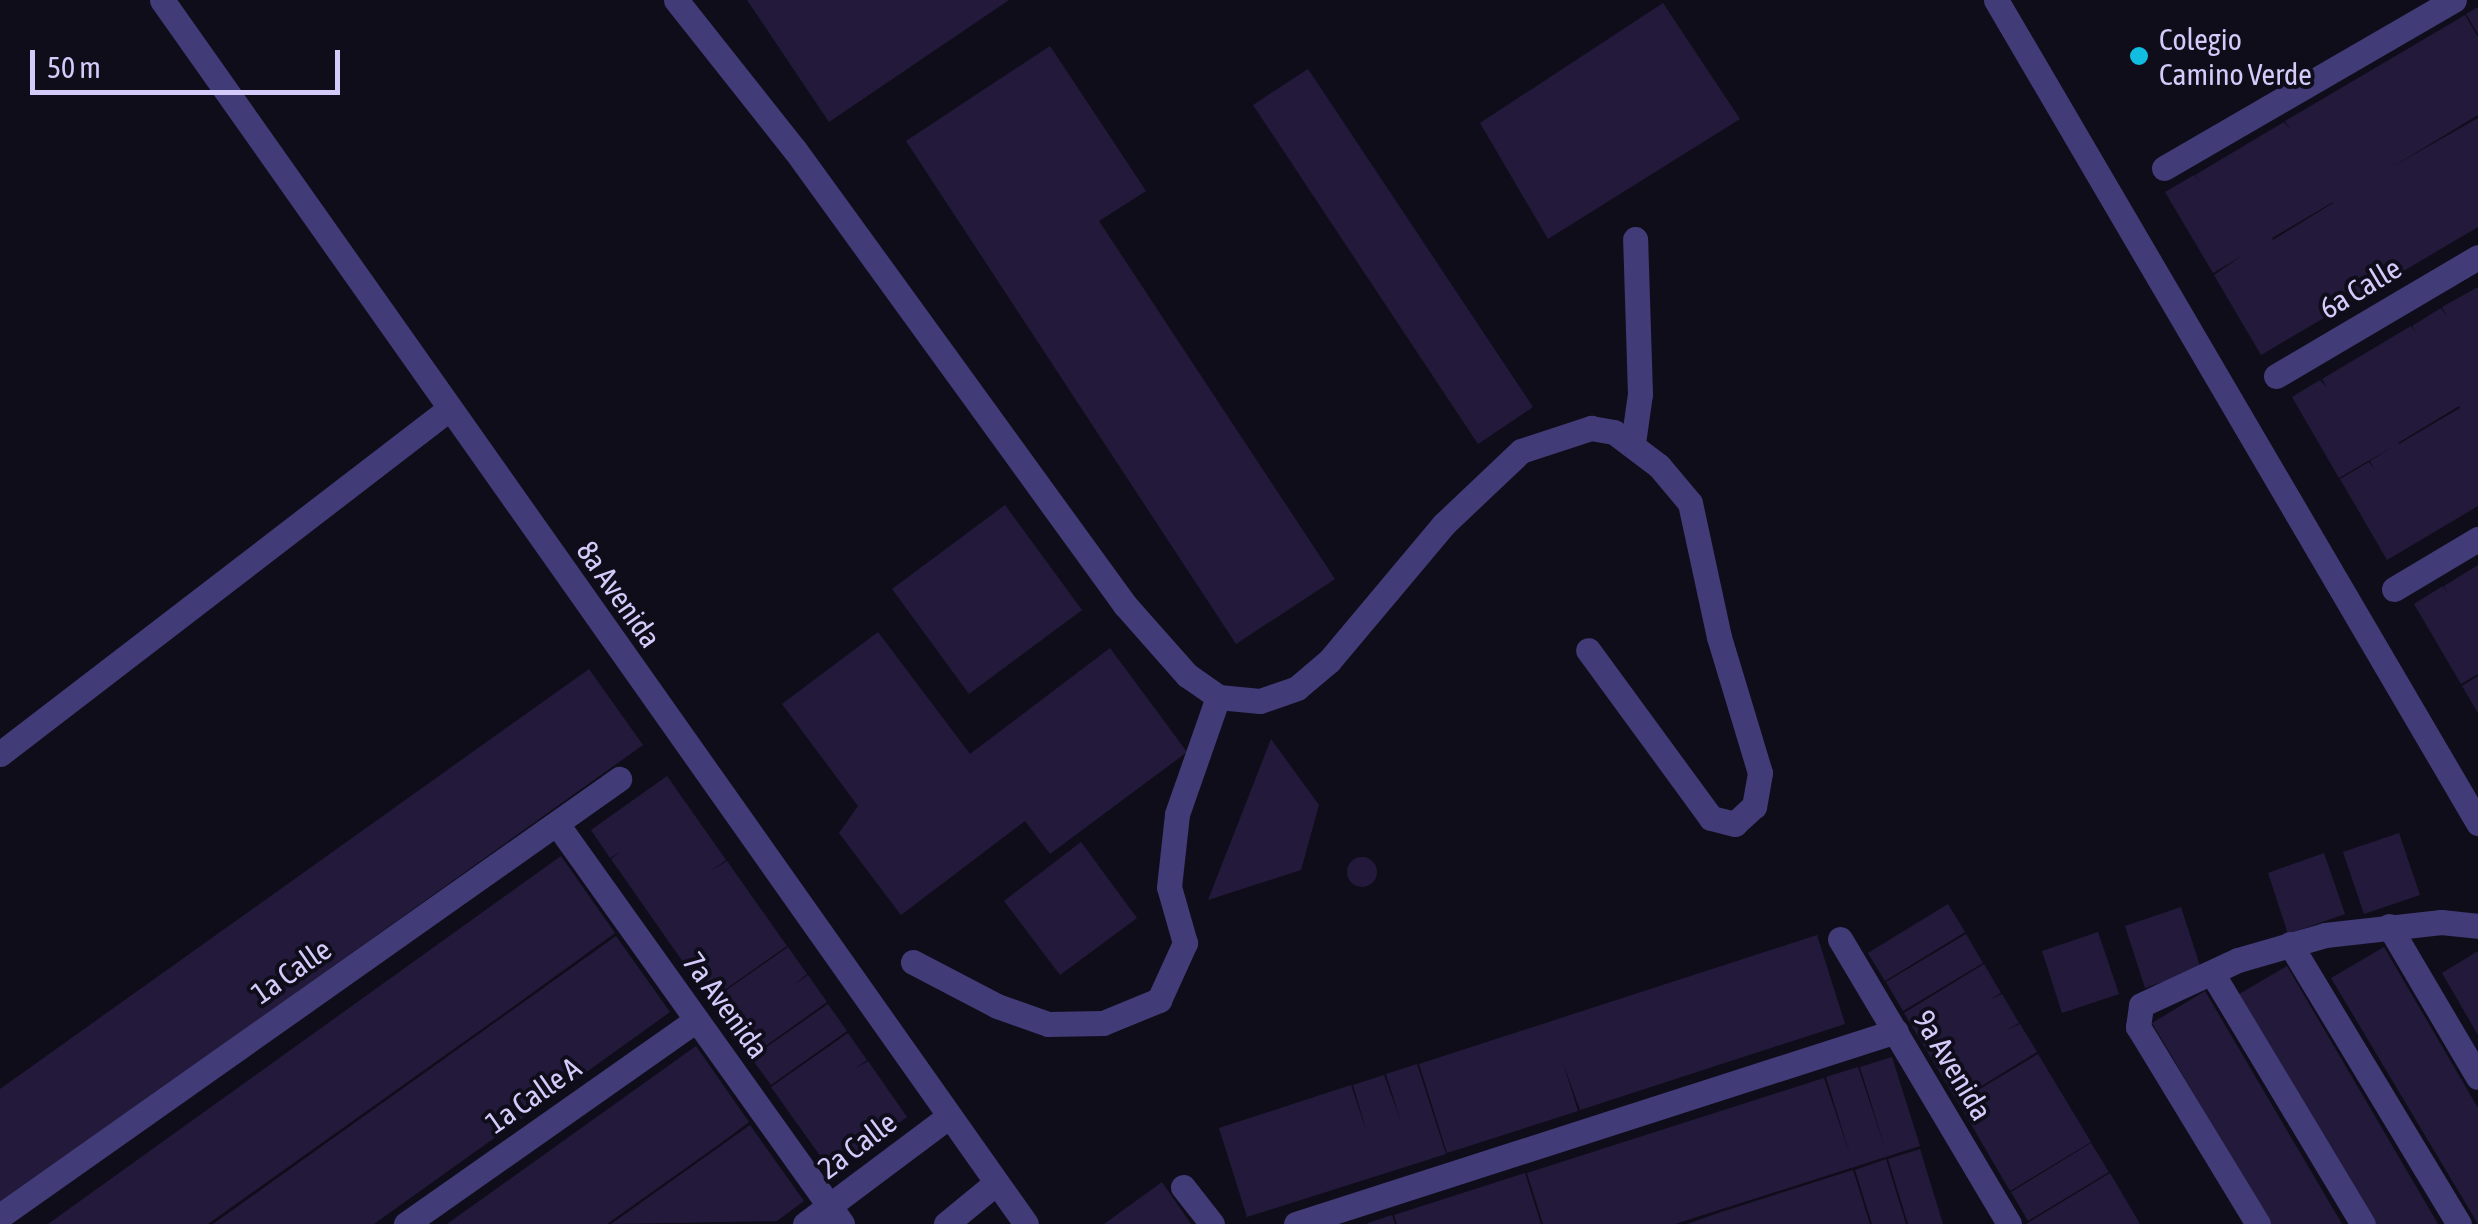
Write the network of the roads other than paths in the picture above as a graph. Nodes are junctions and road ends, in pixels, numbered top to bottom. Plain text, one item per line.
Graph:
1 (162, 0) edge
2 (676, 0) edge
3 (1996, 0) edge
4 (2454, 0) edge
5 (2164, 168) dead end
6 (1635, 239) dead end
7 (2478, 257) edge
8 (2276, 376) dead end
9 (449, 409) junction
10 (1634, 444) junction
11 (2478, 539) edge
12 (2394, 589) dead end
13 (1588, 650) dead end
14 (1218, 697) junction
15 (0, 754) edge
16 (620, 779) dead end
17 (2478, 823) edge
18 (557, 824) junction
19 (2389, 926) junction
20 (2478, 926) edge
21 (1840, 939) dead end
22 (2290, 944) junction
23 (913, 962) dead end
24 (2212, 973) junction
25 (696, 1020) junction
26 (1896, 1031) junction
27 (2478, 1077) edge
28 (948, 1117) junction
29 (996, 1183) junction
30 (1183, 1187) dead end
31 (836, 1215) edge
32 (0, 1216) edge
33 (406, 1224) edge
34 (805, 1224) edge
35 (946, 1224) edge
36 (1026, 1224) edge
37 (1212, 1224) edge
38 (1296, 1224) edge
39 (2010, 1224) edge
40 (2258, 1224) edge
41 (2363, 1224) edge
42 (2459, 1224) edge

1 - 9 street, 8a Avenida
2 - 14 street
3 - 17 street
4 - 5 street
6 - 10 street
7 - 8 street, 6a Calle
9 - 15 street
9 - 28 street, 8a Avenida
10 - 13 street
10 - 14 street
11 - 12 street
14 - 23 street
16 - 18 street, 1a Calle
18 - 25 street, 7a Avenida
18 - 32 street, 1a Calle
19 - 20 street
19 - 22 street
19 - 27 street
21 - 26 street, 9a Avenida
22 - 24 street
22 - 42 street
24 - 40 street
24 - 41 street
25 - 31 street, 7a Avenida
25 - 33 street, 1a Calle A
26 - 38 street
26 - 39 street, 9a Avenida
28 - 29 street, 8a Avenida
28 - 31 street, 2a Calle
29 - 35 street
29 - 36 street, 8a Avenida
30 - 37 street
31 - 34 street, 2a Calle

